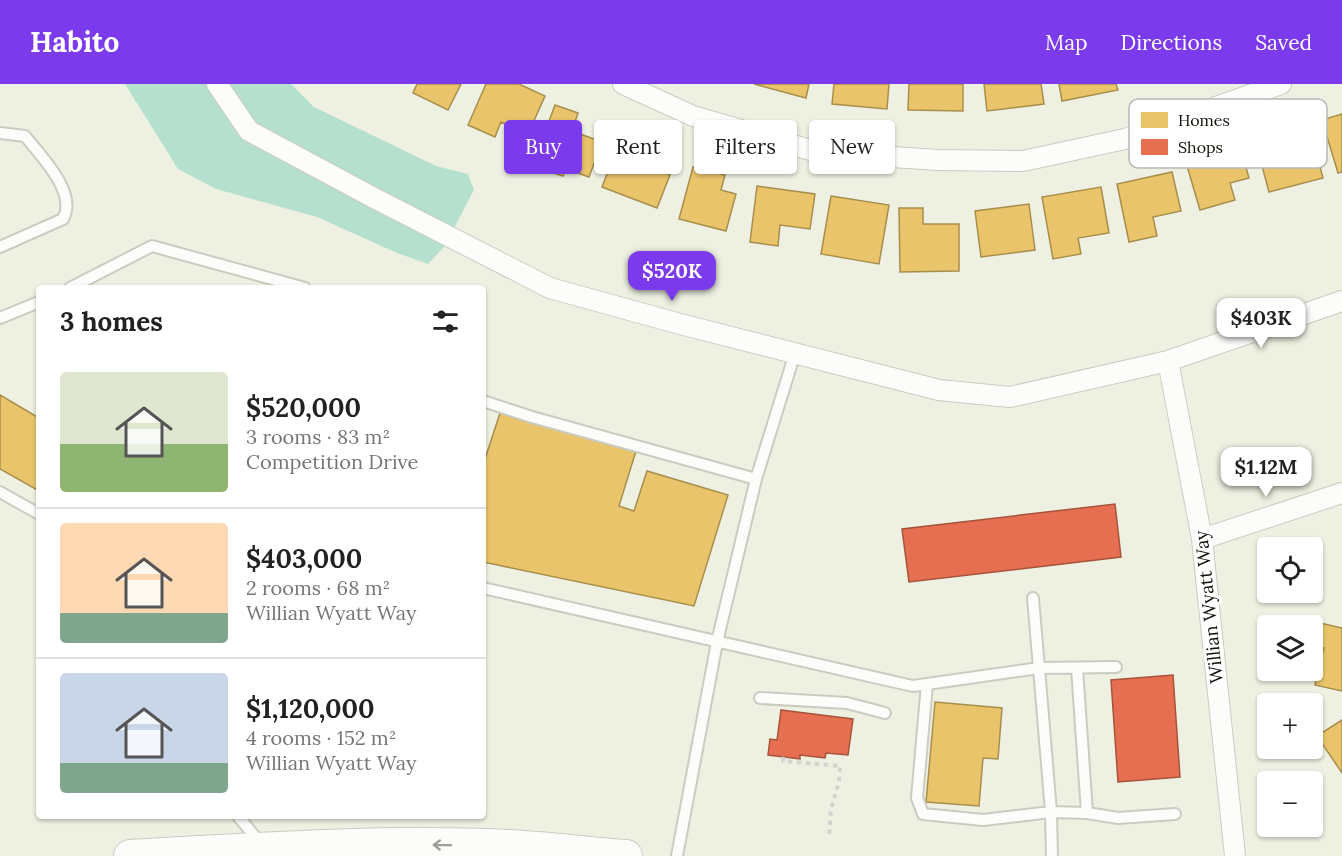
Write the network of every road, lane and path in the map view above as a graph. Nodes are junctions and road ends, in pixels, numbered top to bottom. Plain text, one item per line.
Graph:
1 (217, 84) edge
2 (623, 84) edge
3 (1281, 84) edge
4 (1238, 99) edge
5 (0, 134) edge
6 (1129, 137) edge
7 (0, 247) edge
8 (76, 285) edge
9 (293, 285) edge
10 (1342, 301) edge
11 (36, 303) edge
12 (0, 318) edge
13 (795, 353) junction
14 (1168, 361) junction
15 (486, 402) edge
16 (756, 479) junction
17 (0, 492) edge
18 (1342, 493) edge
19 (36, 512) edge
20 (1202, 539) junction
21 (486, 589) edge
22 (1033, 598) dead end
23 (717, 642) junction
24 (1116, 667) dead end
25 (1039, 668) junction
26 (1077, 668) junction
27 (927, 684) junction
28 (760, 698) dead end
29 (885, 713) dead end
30 (784, 757) dead end
31 (1051, 812) junction
32 (1087, 813) junction
33 (1175, 814) dead end
34 (240, 819) edge
35 (829, 837) dead end
36 (265, 849) junction
37 (130, 856) edge
38 (626, 856) edge
39 (677, 856) edge
40 (1052, 856) edge
41 (1235, 856) edge

1 - 13 street
2 - 6 street
3 - 4 street
5 - 7 lane
8 - 9 lane
10 - 14 street
11 - 12 lane
13 - 14 street
13 - 16 lane
14 - 20 street, Willian Wyatt Way
15 - 16 lane
16 - 23 lane
17 - 19 lane
18 - 20 street
20 - 41 street, Willian Wyatt Way
21 - 23 lane
22 - 25 lane
23 - 27 lane
23 - 39 lane
24 - 26 lane
25 - 26 lane
25 - 27 lane
25 - 31 lane
26 - 32 lane
27 - 31 lane
28 - 29 lane
30 - 35 path
31 - 32 lane
31 - 40 lane
32 - 33 lane
34 - 36 lane
36 - 37 main road
38 -> 36 main road

